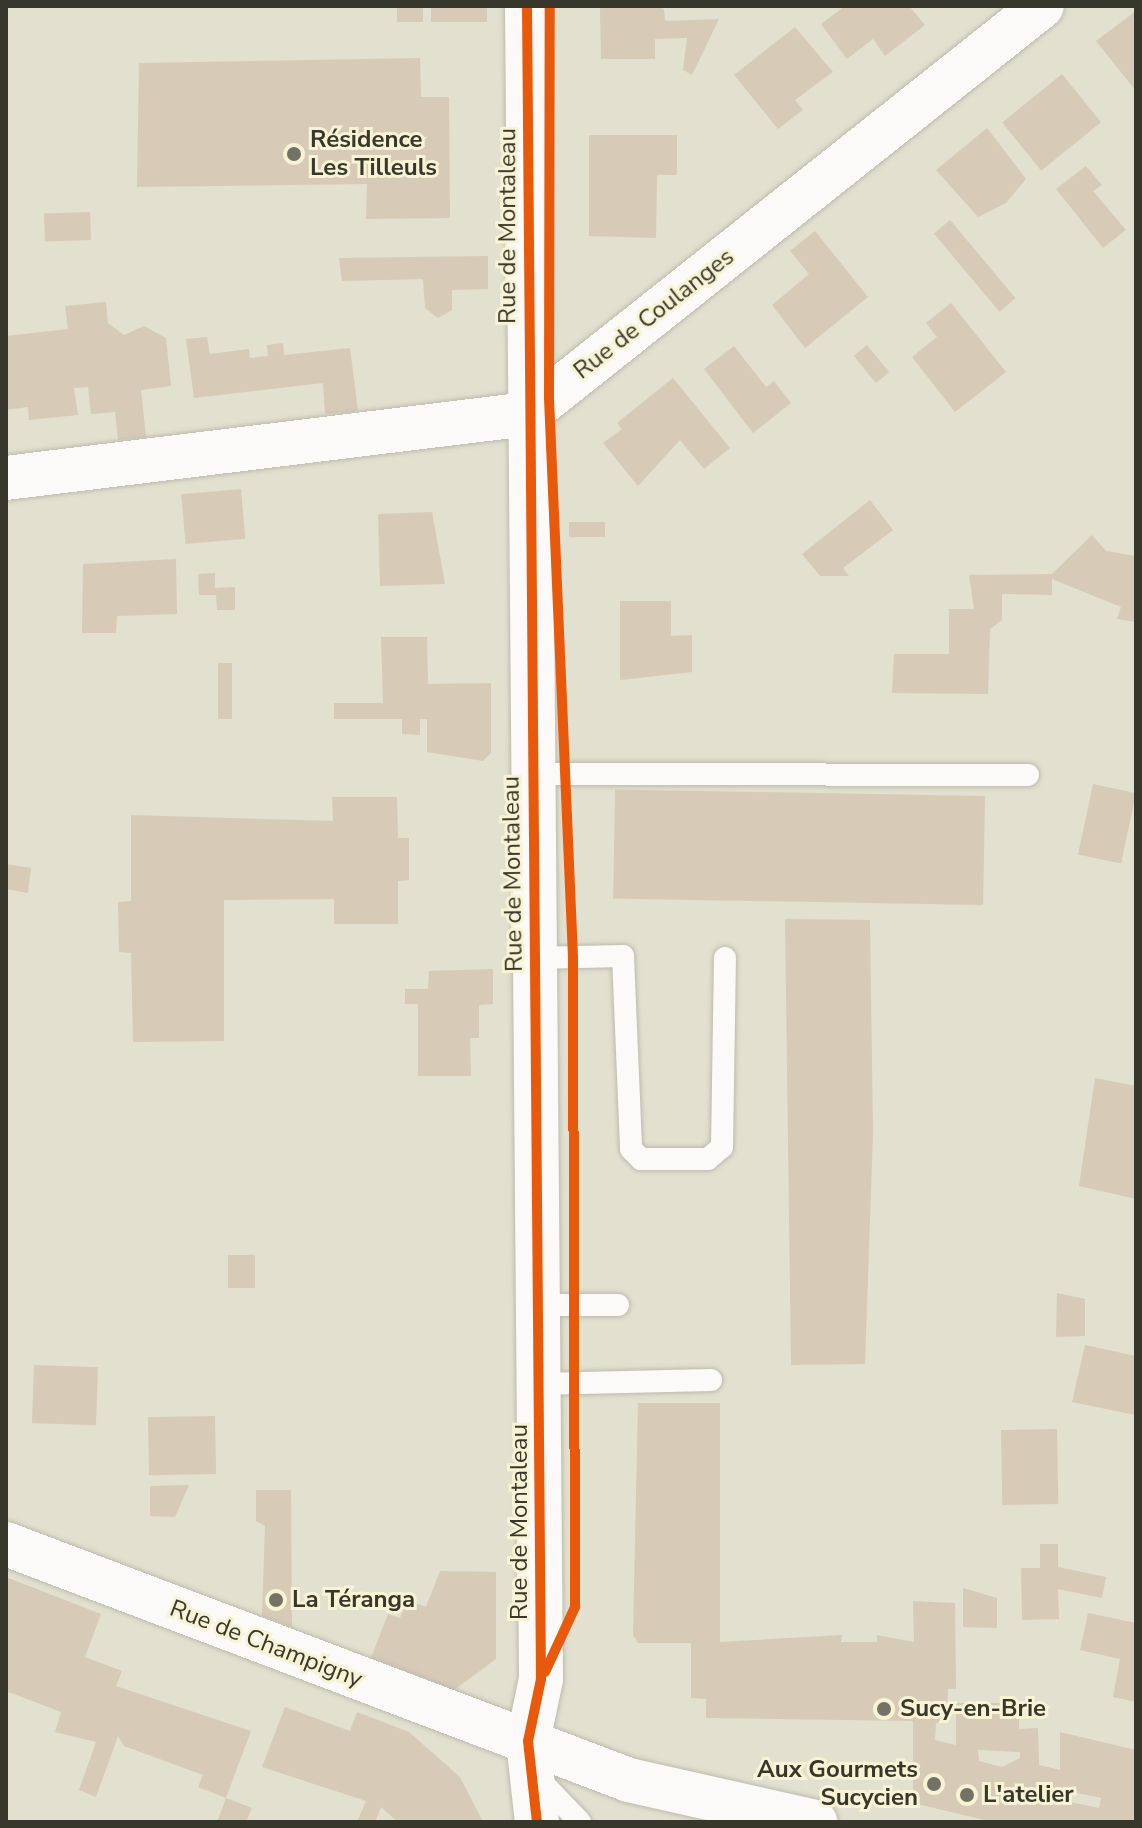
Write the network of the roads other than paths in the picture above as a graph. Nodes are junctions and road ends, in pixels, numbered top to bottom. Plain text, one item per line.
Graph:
1 (527, 6) edge
2 (1042, 6) edge
3 (528, 414) junction
4 (6, 478) edge
5 (532, 774) junction
6 (1028, 775) dead end
7 (534, 958) junction
8 (725, 958) dead end
9 (538, 1305) junction
10 (618, 1305) dead end
11 (711, 1380) dead end
12 (539, 1384) junction
13 (6, 1544) edge
14 (530, 1756) junction
15 (537, 1822) edge
16 (580, 1822) edge
17 (815, 1822) edge

1 - 3 street, Rue de Montaleau
2 - 3 street, Rue de Coulanges
3 - 4 street
3 - 5 street, Rue de Montaleau
5 - 6 lane
5 - 7 street, Rue de Montaleau
7 - 8 lane
7 - 9 street, Rue de Montaleau
9 - 10 lane
9 - 12 street, Rue de Montaleau
11 - 12 lane
12 - 14 street, Rue de Montaleau
13 - 14 street, Rue de Champigny
14 - 15 street, Rue de Montaleau
14 - 16 lane
14 - 17 street, Rue de Champigny

